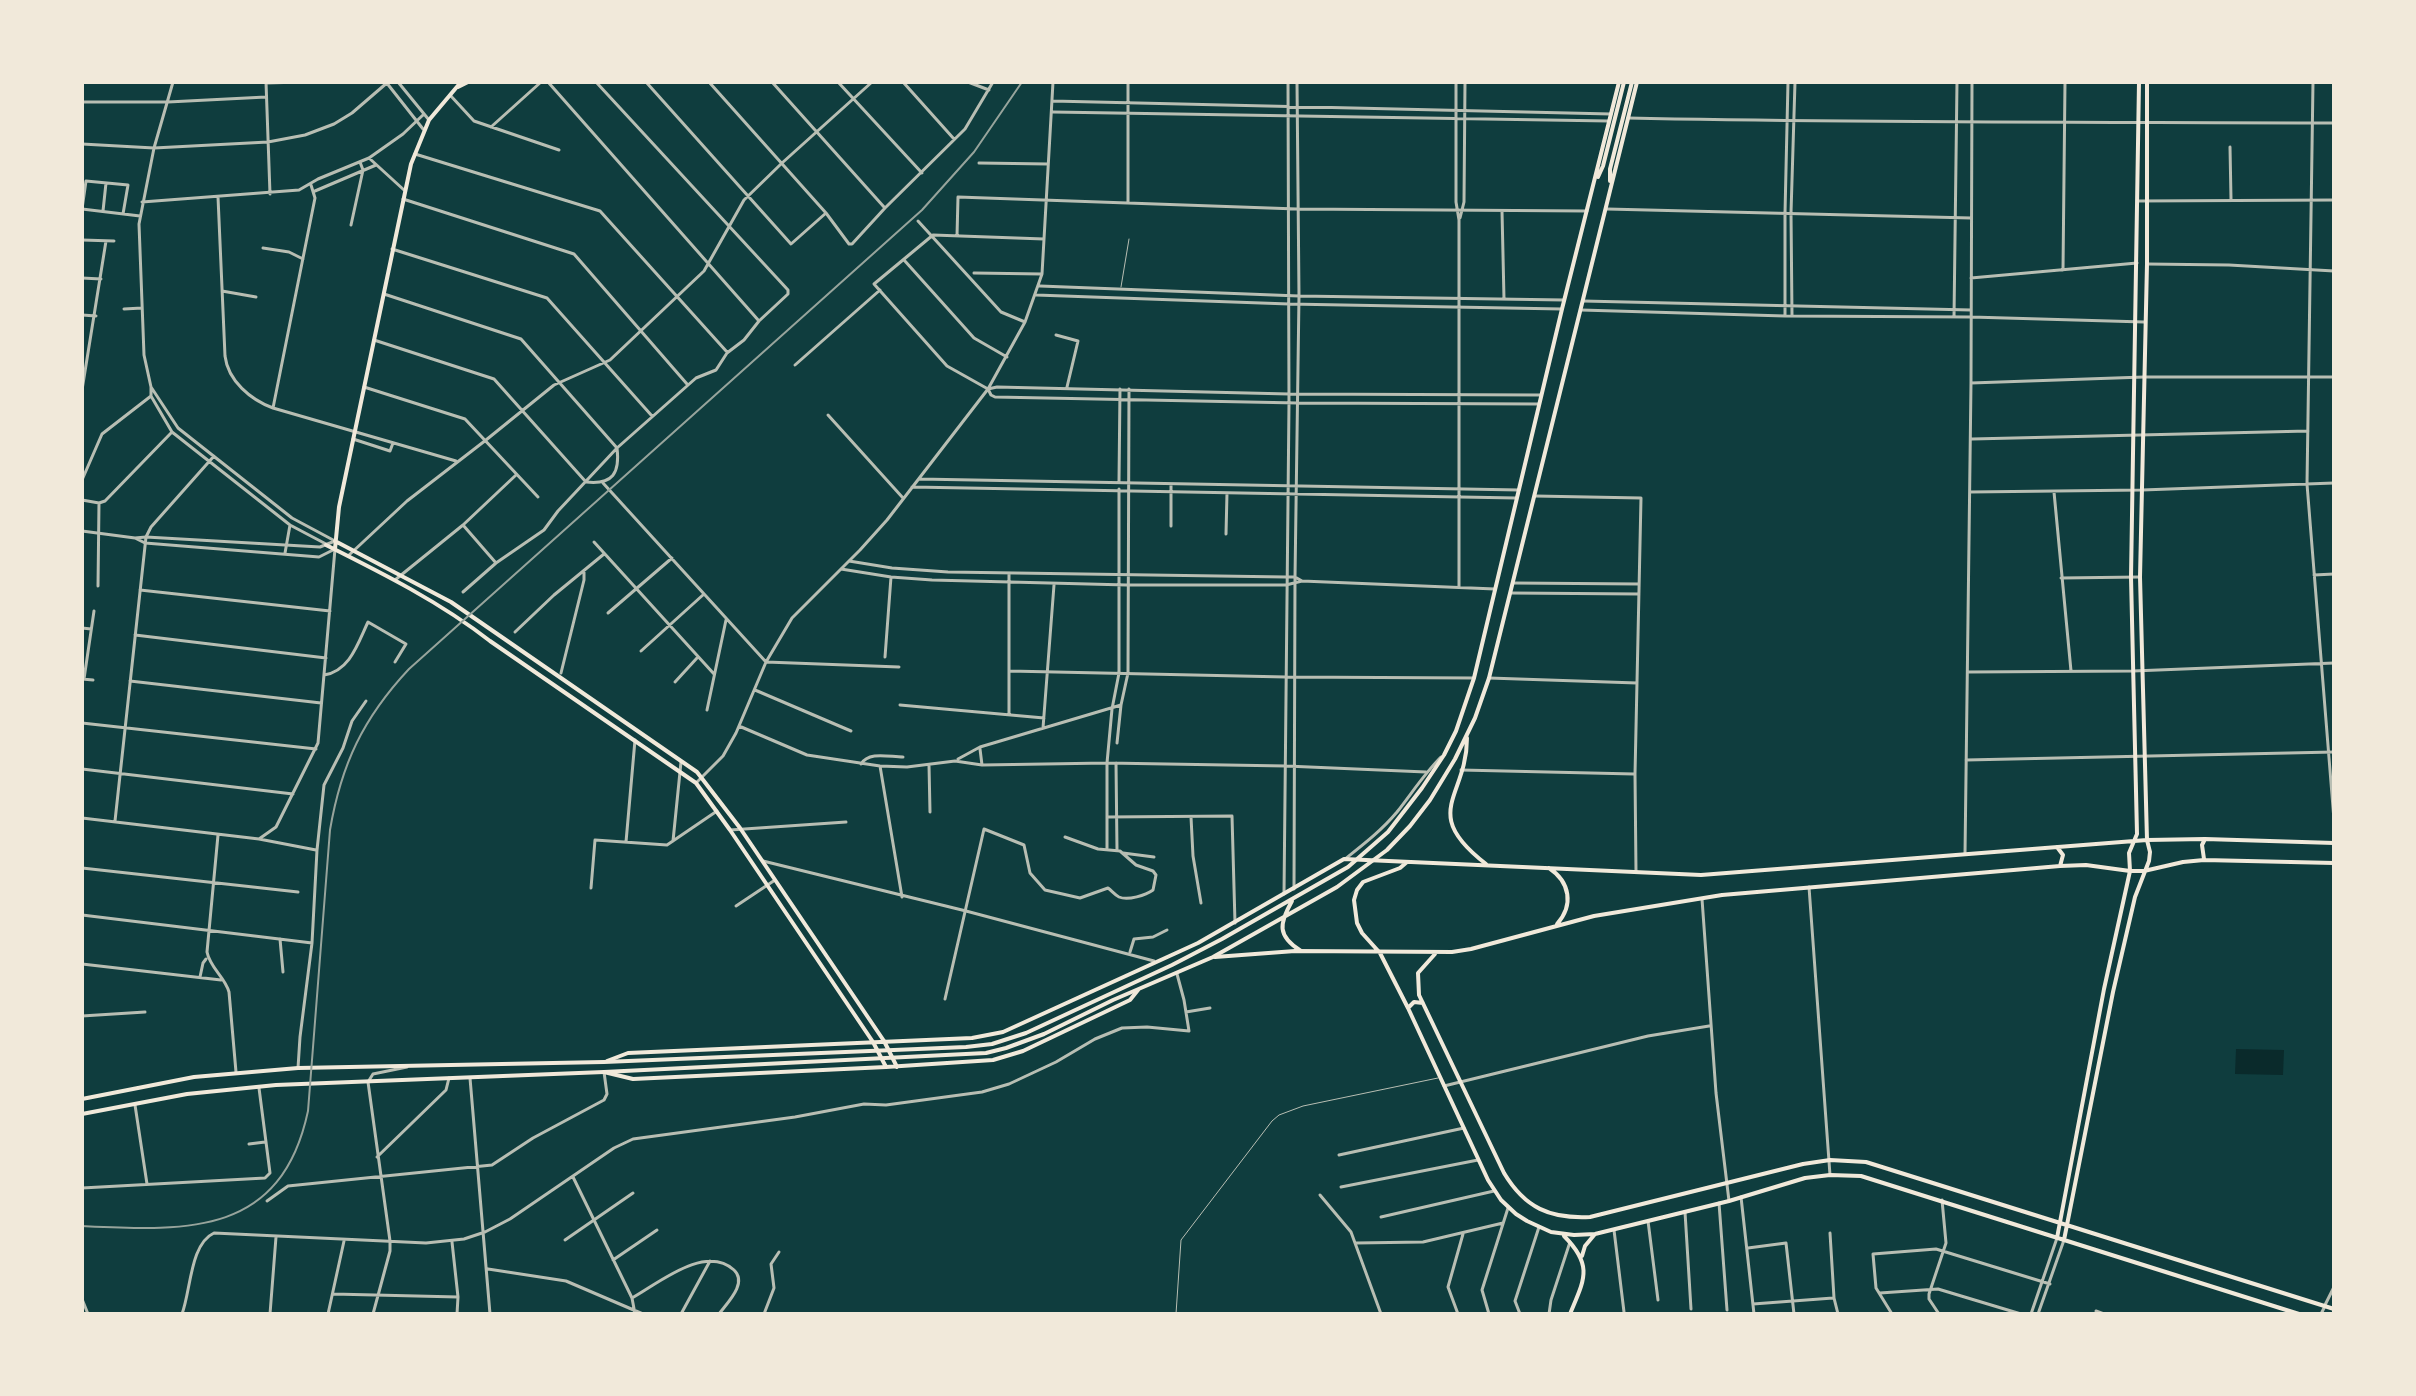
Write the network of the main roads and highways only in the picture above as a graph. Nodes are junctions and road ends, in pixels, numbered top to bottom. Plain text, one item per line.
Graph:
1 (1622, 82) edge
2 (1635, 82) edge
3 (2139, 82) edge
4 (2147, 82) edge
5 (463, 83) edge
6 (1593, 186) junction
7 (1610, 191) junction
8 (335, 541) junction
9 (326, 545) road end
10 (335, 549) junction
11 (496, 633) junction
12 (490, 641) junction
13 (1467, 734) junction
14 (2205, 839) junction
15 (2147, 840) junction
16 (2134, 841) junction
17 (2334, 843) edge
18 (2057, 847) junction
19 (2204, 860) junction
20 (1356, 861) junction
21 (1374, 861) junction
22 (1407, 862) junction
23 (2334, 863) edge
24 (1486, 864) junction
25 (2060, 866) junction
26 (1548, 867) junction
27 (2130, 871) junction
28 (2144, 871) junction
29 (1293, 898) junction
30 (1283, 917) junction
31 (1555, 926) junction
32 (1301, 951) junction
33 (1380, 953) junction
34 (1436, 954) junction
35 (1213, 957) junction
36 (1138, 990) junction
37 (1423, 1003) junction
38 (1408, 1008) junction
39 (884, 1041) junction
40 (873, 1042) junction
41 (604, 1062) junction
42 (886, 1067) junction
43 (897, 1067) junction
44 (604, 1072) junction
45 (82, 1099) edge
46 (2081, 1101) junction
47 (2091, 1103) junction
48 (82, 1114) edge
49 (2060, 1223) junction
50 (2068, 1225) junction
51 (1562, 1234) junction
52 (1595, 1234) junction
53 (2057, 1238) junction
54 (2064, 1240) junction
55 (1581, 1259) junction
56 (2334, 1311) edge
57 (1570, 1314) edge
58 (2299, 1314) edge

1 - 6 main road
1 - 6 main road
2 - 7 main road
2 - 7 main road
3 - 16 main road
4 - 15 main road
5 - 8 main road
6 - 20 main road
7 - 13 main road
8 - 10 main road
8 - 11 main road
9 - 10 main road
10 - 12 main road
11 - 12 main road
11 - 39 main road
12 - 40 main road
13 - 21 main road
13 - 24 main road
14 - 15 main road
14 - 17 main road
14 - 19 main road
15 - 16 main road
15 - 28 main road
16 - 18 main road
16 - 27 main road
18 - 25 main road
18 - 26 main road
19 - 23 main road
19 - 28 main road
20 - 21 main road
20 - 29 main road
20 - 39 main road
21 - 22 main road
21 - 30 main road
22 - 24 main road
22 - 33 main road
24 - 26 main road
25 - 27 main road
25 - 31 main road
26 - 31 main road
27 - 28 main road
27 - 46 main road
28 - 47 main road
29 - 30 main road
29 - 41 main road
30 - 32 main road
30 - 35 main road
31 - 34 main road
32 - 33 main road
32 - 35 main road
33 - 34 main road
33 - 38 main road
34 - 37 main road
35 - 36 main road
36 - 43 main road
36 - 44 main road
37 - 38 main road
37 - 49 main road
38 - 51 main road
39 - 40 main road
39 - 43 main road
40 - 41 main road
40 - 42 main road
41 - 45 main road
42 - 43 main road
42 - 44 main road
44 - 48 main road
46 - 47 main road
46 - 49 main road
47 - 50 main road
49 - 50 main road
49 - 53 main road
50 - 54 main road
50 - 56 main road
51 - 52 main road
51 - 55 main road
52 - 53 main road
52 - 55 main road
53 - 54 main road
54 - 58 main road
55 - 57 main road

